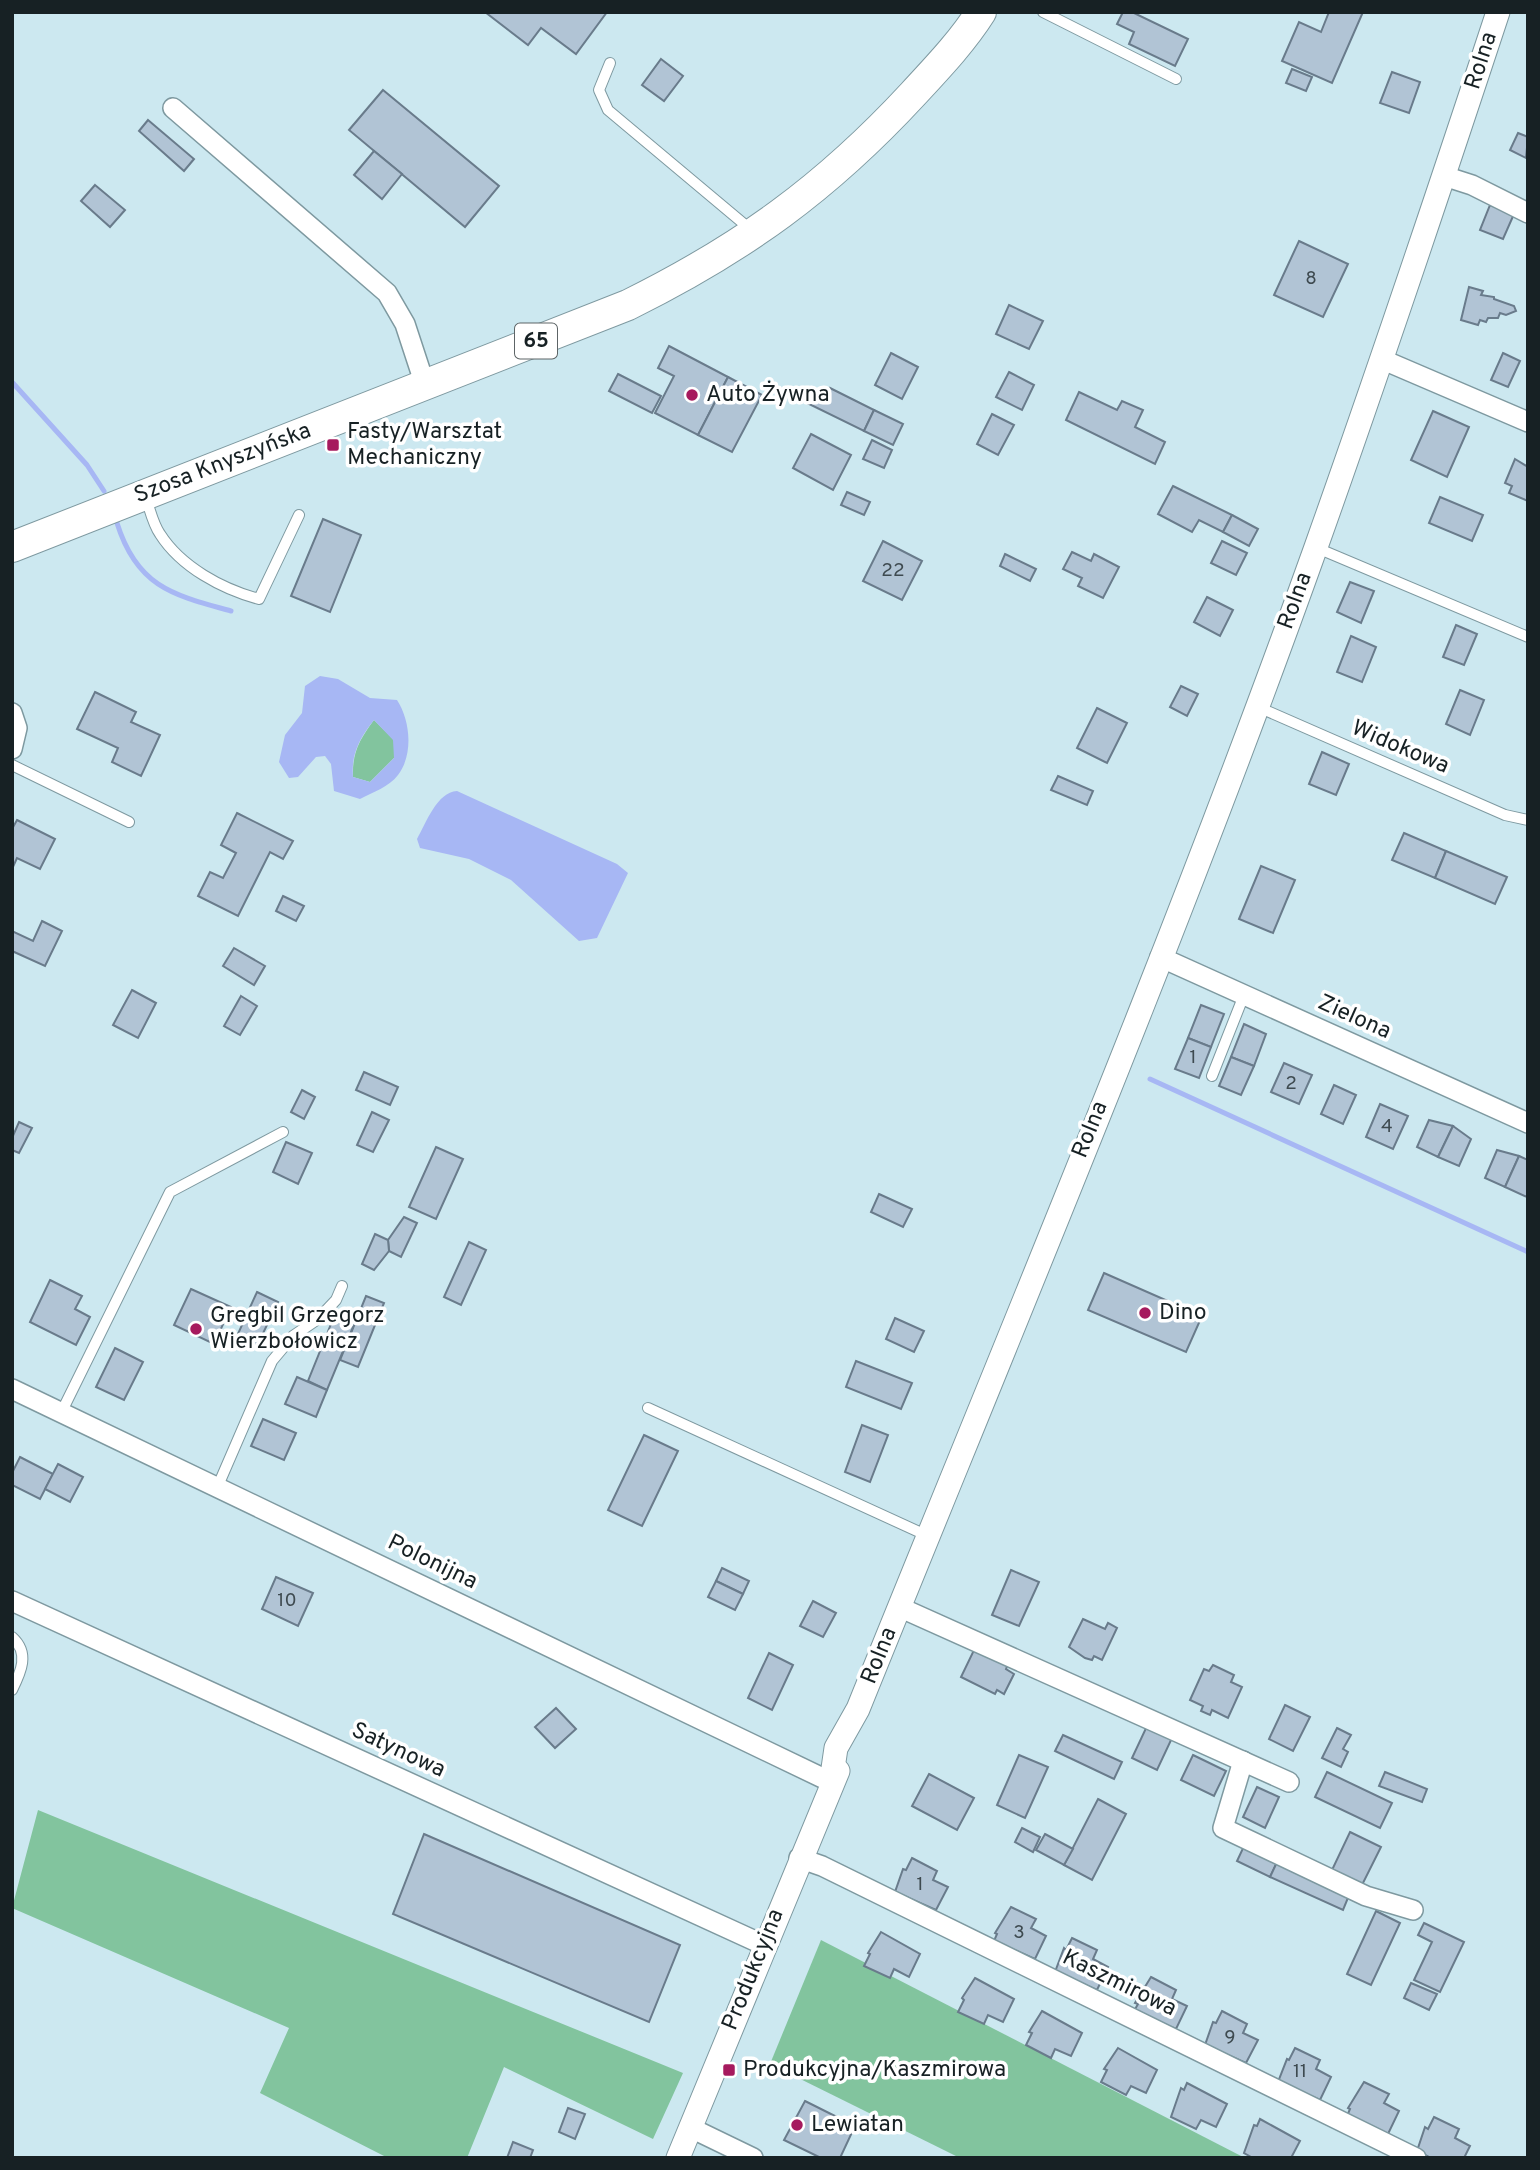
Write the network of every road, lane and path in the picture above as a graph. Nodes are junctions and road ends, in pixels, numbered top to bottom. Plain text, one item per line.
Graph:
1 (981, 12) edge
2 (1043, 12) edge
3 (1498, 12) edge
4 (610, 63) dead end
5 (1176, 79) dead end
6 (173, 108) dead end
7 (1444, 176) junction
8 (1528, 213) edge
9 (756, 234) junction
10 (1381, 359) junction
11 (425, 385) junction
12 (1528, 422) edge
13 (144, 495) junction
14 (299, 514) dead end
15 (12, 547) edge
16 (1316, 548) junction
17 (1528, 637) edge
18 (1257, 707) junction
19 (12, 713) edge
20 (12, 749) edge
21 (12, 765) edge
22 (1528, 820) edge
23 (129, 822) dead end
24 (1160, 957) junction
25 (1244, 995) junction
26 (1212, 1076) dead end
27 (1528, 1123) edge
28 (283, 1132) dead end
29 (342, 1286) dead end
30 (12, 1390) edge
31 (648, 1408) dead end
32 (61, 1413) junction
33 (217, 1488) junction
34 (929, 1536) junction
35 (12, 1601) edge
36 (899, 1607) junction
37 (12, 1637) edge
38 (12, 1690) edge
39 (1242, 1761) junction
40 (831, 1782) junction
41 (1289, 1782) dead end
42 (799, 1858) junction
43 (1413, 1910) dead end
44 (764, 1945) junction
45 (691, 2128) junction
46 (678, 2158) edge
47 (753, 2158) edge
48 (1416, 2158) edge

1 - 9 main road, Szosa Knyszyńska / 65
2 - 5 lane
3 - 7 street, Rolna
4 - 9 lane
6 - 11 street
7 - 8 street
7 - 10 street, Rolna
9 - 11 main road, Szosa Knyszyńska / 65
10 - 12 street
10 - 16 street, Rolna
11 - 13 main road, Szosa Knyszyńska / 65
13 - 14 lane
13 - 15 main road, Szosa Knyszyńska / 65
16 - 17 lane, Rolna
16 - 18 street, Rolna
18 - 22 lane, Widokowa
18 - 24 street, Rolna
19 - 20 street
21 - 23 lane
24 - 25 street, Zielona
24 - 34 street, Rolna
25 - 26 lane
25 - 27 street, Zielona
28 - 32 lane
29 - 33 lane
30 - 32 street, Polonijna
31 - 34 lane
32 - 33 street, Polonijna
33 - 40 street, Polonijna
34 - 36 street, Rolna
35 - 44 street, Satynowa
36 - 39 street
36 - 40 street, Rolna
37 - 38 lane
39 - 41 street
39 - 43 street
40 - 42 street, Produkcyjna
42 - 44 street, Produkcyjna
42 - 48 street, Kaszmirowa
44 - 45 street, Produkcyjna
45 - 46 street, Produkcyjna
45 - 47 street

